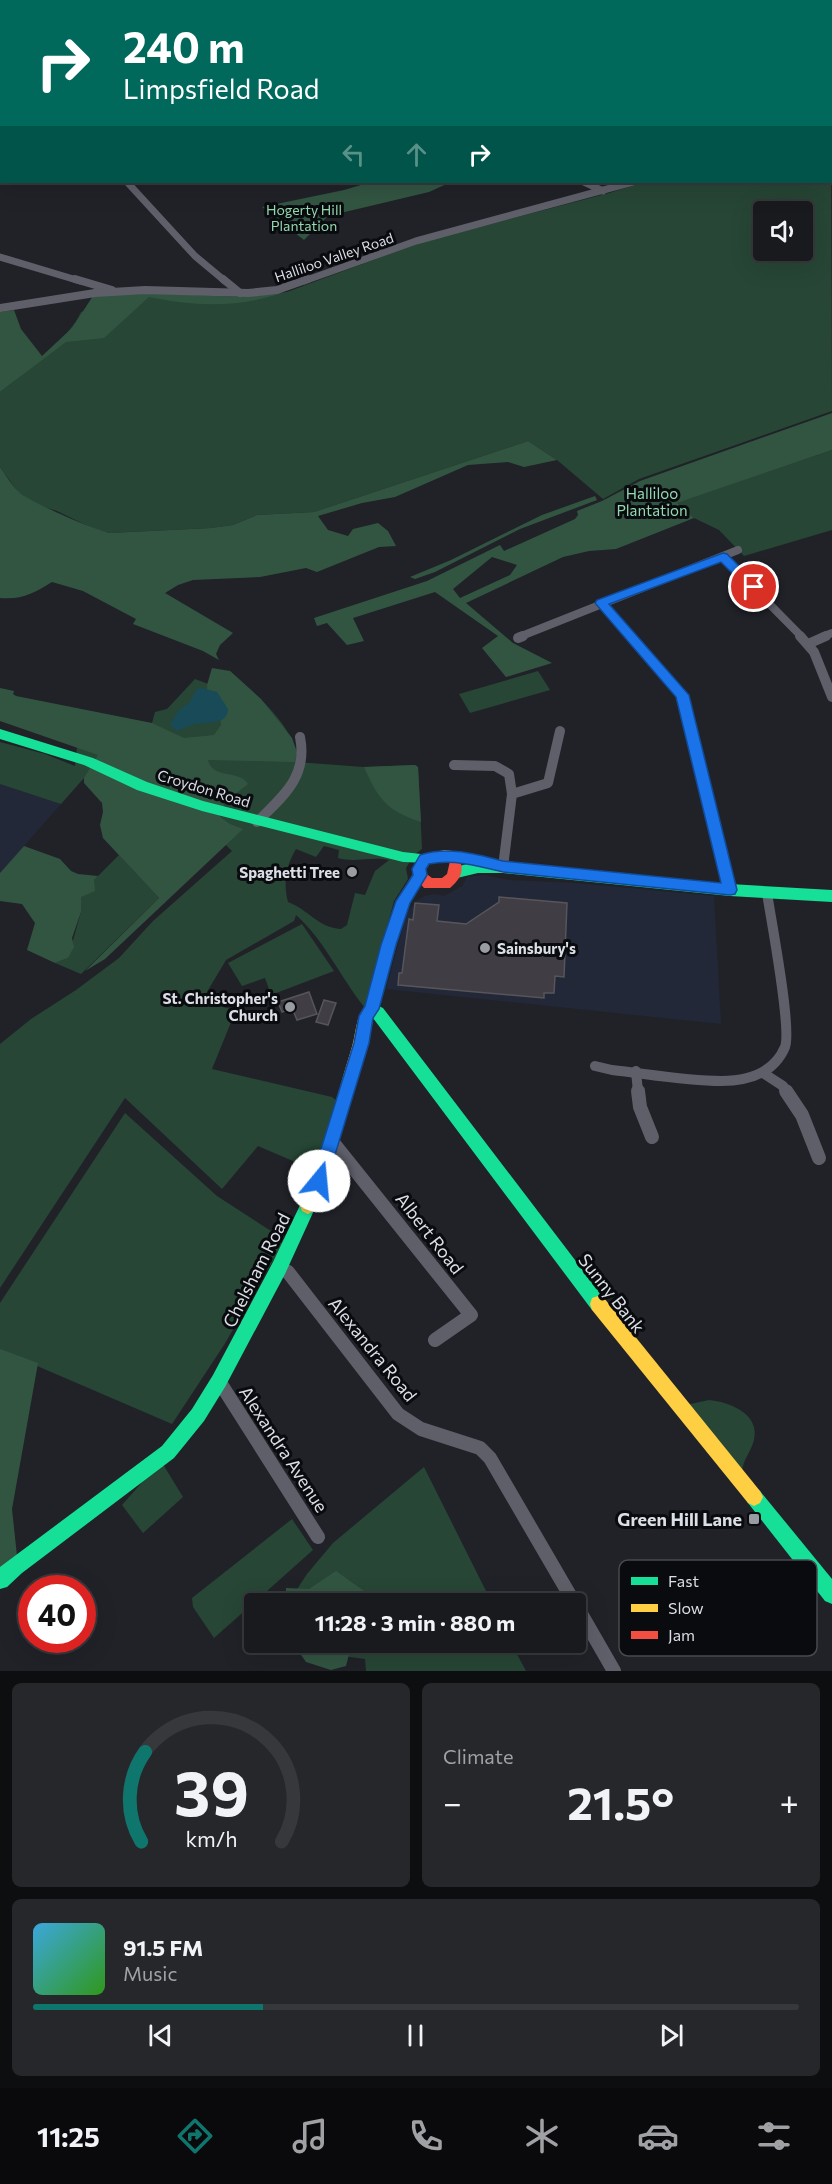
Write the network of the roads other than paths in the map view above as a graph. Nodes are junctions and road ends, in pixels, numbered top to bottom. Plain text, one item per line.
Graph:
1 (128, 183) edge
2 (586, 183) edge
3 (630, 183) edge
4 (603, 191) junction
5 (0, 257) edge
6 (119, 292) junction
7 (240, 293) junction
8 (0, 308) edge
9 (738, 550) dead end
10 (723, 557) junction
11 (601, 603) junction
12 (832, 633) edge
13 (518, 638) dead end
14 (808, 644) junction
15 (832, 698) edge
16 (560, 731) dead end
17 (0, 734) edge
18 (300, 736) dead end
19 (454, 765) dead end
20 (512, 794) junction
21 (257, 822) junction
22 (448, 857) junction
23 (503, 867) junction
24 (423, 872) junction
25 (457, 872) junction
26 (730, 890) junction
27 (767, 892) junction
28 (832, 896) edge
29 (372, 1009) junction
30 (595, 1066) dead end
31 (636, 1071) junction
32 (763, 1072) junction
33 (652, 1137) dead end
34 (332, 1140) junction
35 (819, 1158) dead end
36 (279, 1268) junction
37 (435, 1340) dead end
38 (219, 1381) junction
39 (318, 1537) dead end
40 (805, 1560) edge
41 (817, 1574) edge
42 (0, 1580) edge
43 (569, 1593) edge
44 (832, 1593) edge
45 (586, 1623) edge
46 (614, 1671) edge

1 - 7 street
2 - 4 street
3 - 4 street, Halliloo Valley Road
4 - 7 street, Halliloo Valley Road
5 - 6 street
6 - 7 street, Halliloo Valley Road
6 - 8 street, Halliloo Valley Road
9 - 10 street
10 - 11 street
10 - 14 street
11 - 13 street
11 - 26 street
12 - 14 street
14 - 15 street
16 - 20 street
17 - 21 street, Croydon Road
18 - 21 street
19 - 20 street
20 - 23 street
21 - 24 street, Croydon Road
22 - 23 street
22 - 24 street
22 - 25 street
23 - 25 street
23 - 26 street
24 - 25 street
24 - 29 street, Chelsham Road
26 - 27 street
27 - 28 street
27 - 32 street
29 - 34 street, Chelsham Road
29 - 40 street, Sunny Bank
30 - 31 street
31 - 32 street
31 - 33 street
32 - 35 street
34 - 36 street, Chelsham Road
34 - 37 street, Albert Road
36 - 38 street, Chelsham Road
36 - 43 street, Alexandra Road
38 - 39 street, Alexandra Avenue
38 - 42 street, Chelsham Road
41 - 44 street, Sunny Bank
45 - 46 street, Alexandra Road

